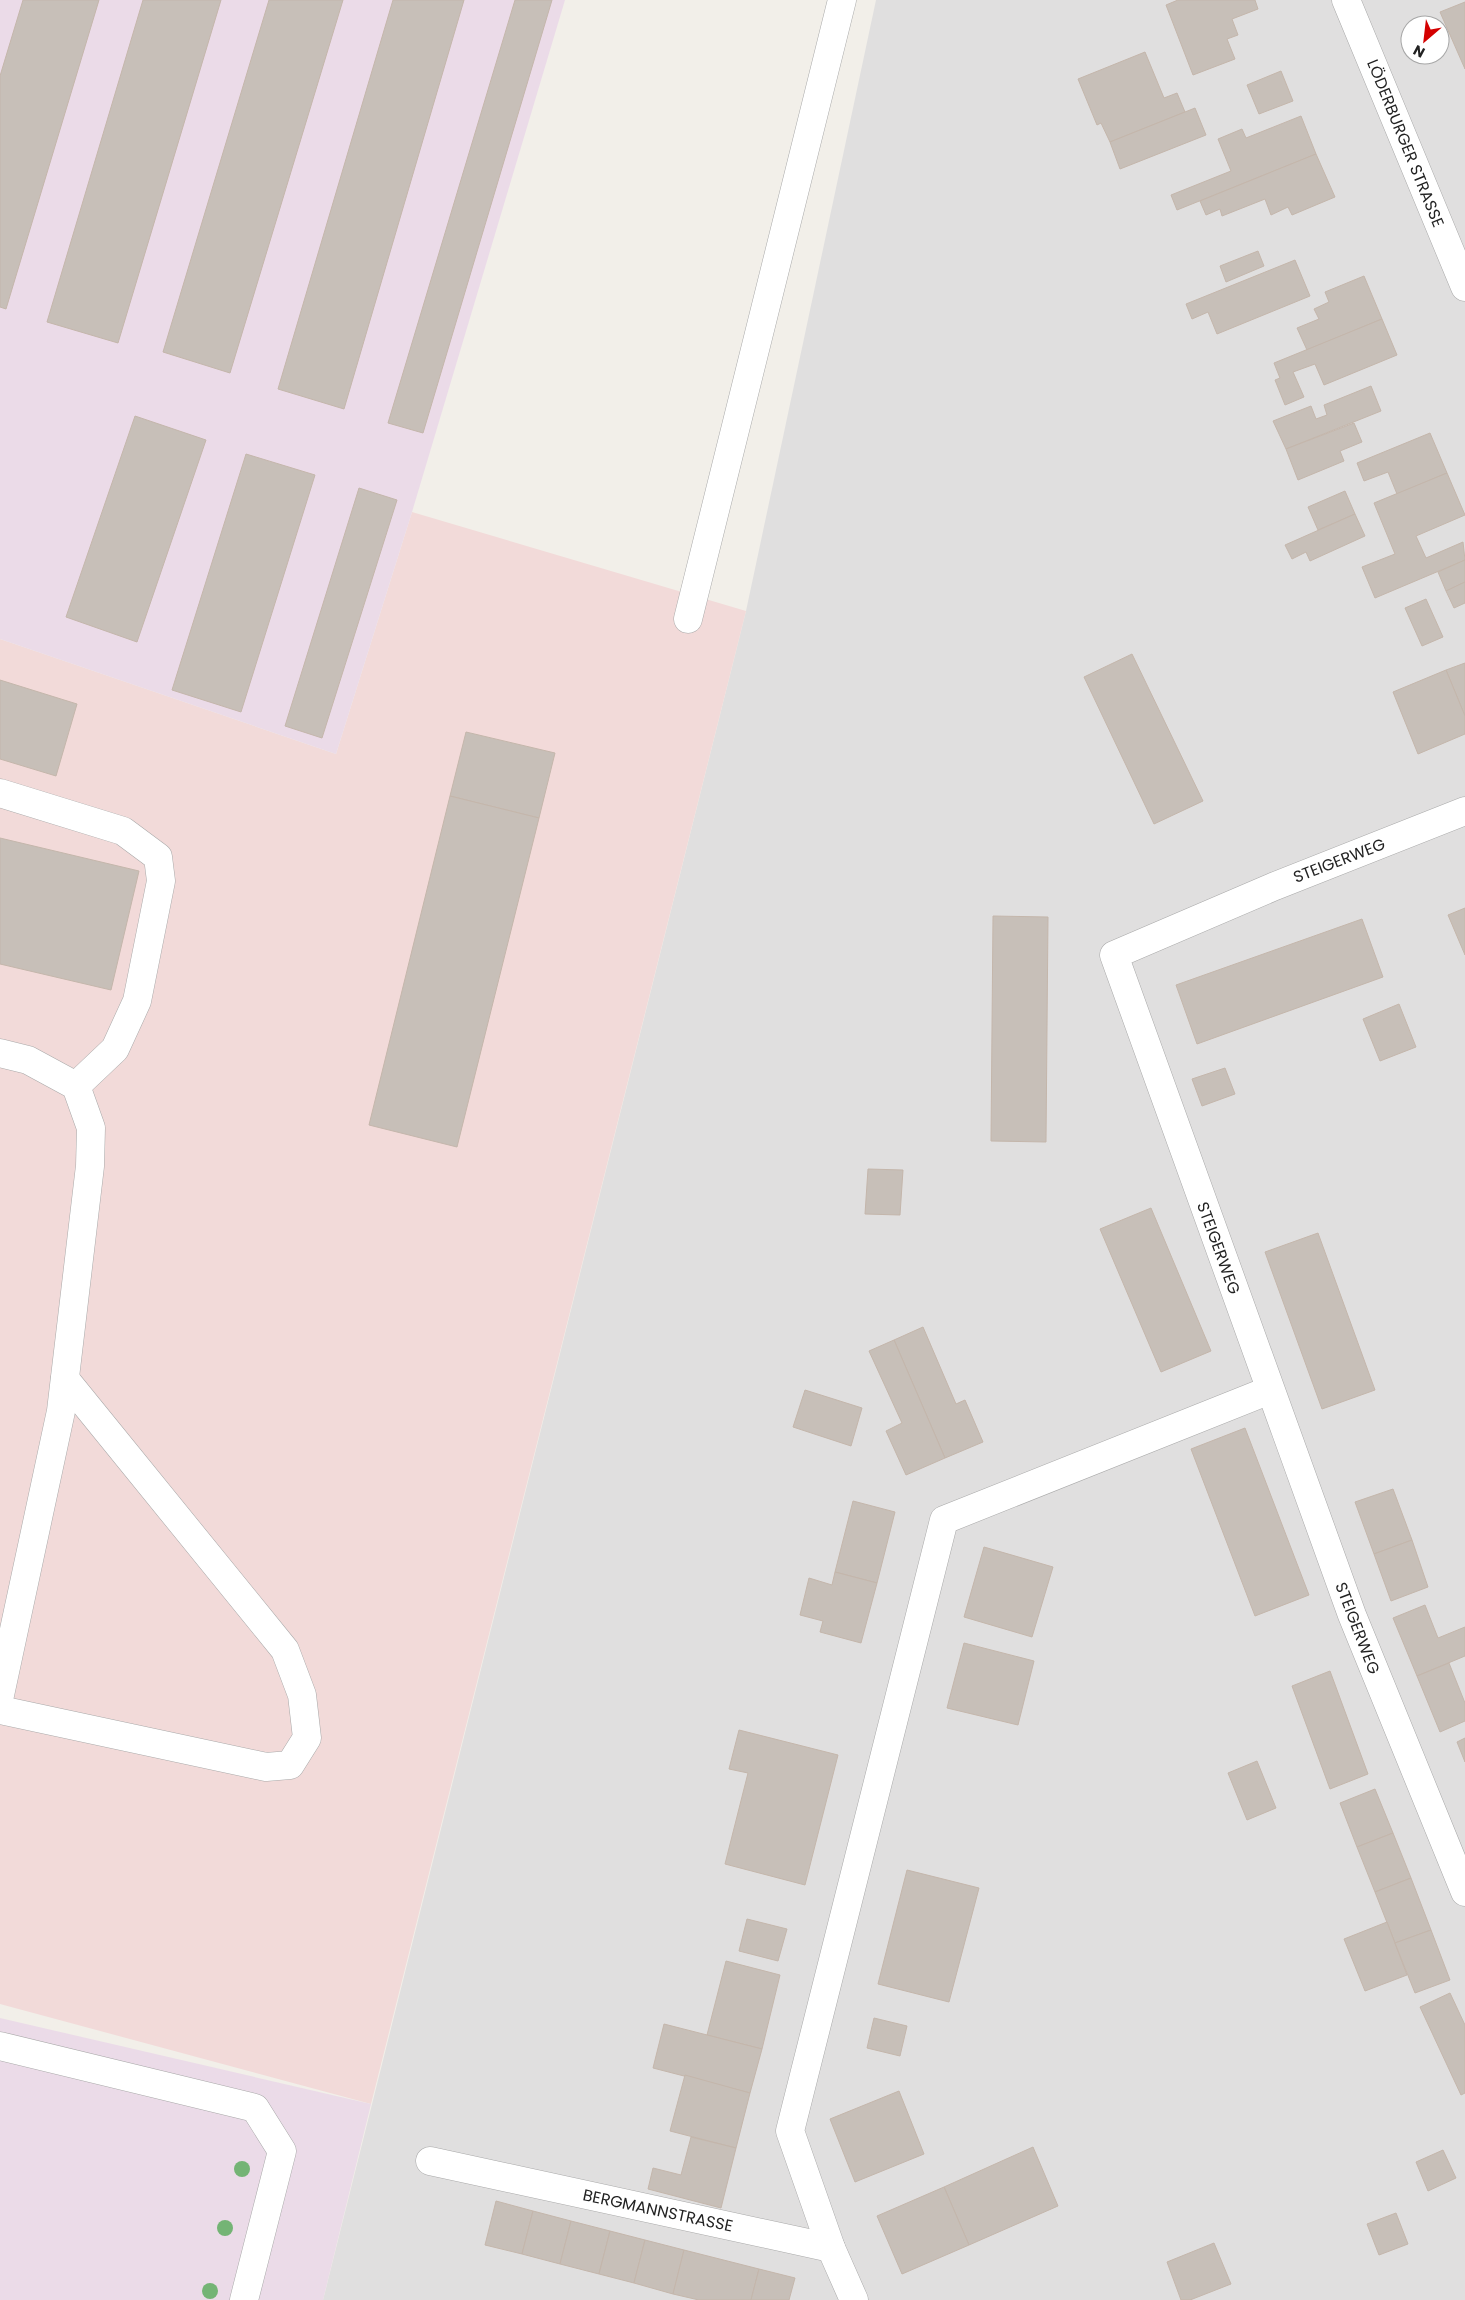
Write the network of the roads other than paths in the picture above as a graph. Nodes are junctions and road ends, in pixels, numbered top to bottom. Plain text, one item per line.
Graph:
1 (842, 0) edge
2 (1346, 0) edge
3 (1465, 287) edge
4 (688, 619) dead end
5 (0, 793) edge
6 (1465, 811) edge
7 (0, 1053) edge
8 (76, 1086) junction
9 (65, 1379) junction
10 (1270, 1390) junction
11 (0, 1695) edge
12 (0, 1710) edge
13 (1465, 1892) edge
14 (0, 2046) edge
15 (430, 2160) dead end
16 (831, 2248) junction
17 (244, 2300) edge
18 (854, 2300) edge

1 - 4 street
2 - 3 street, LÖDERBURGER STRASSE
5 - 8 street
6 - 10 street, STEIGERWEG
7 - 8 street
8 - 9 street
9 - 11 street
9 - 12 street
10 - 13 street, STEIGERWEG
10 - 16 street
14 - 17 street
15 - 16 street, BERGMANNSTRASSE
16 - 18 street

